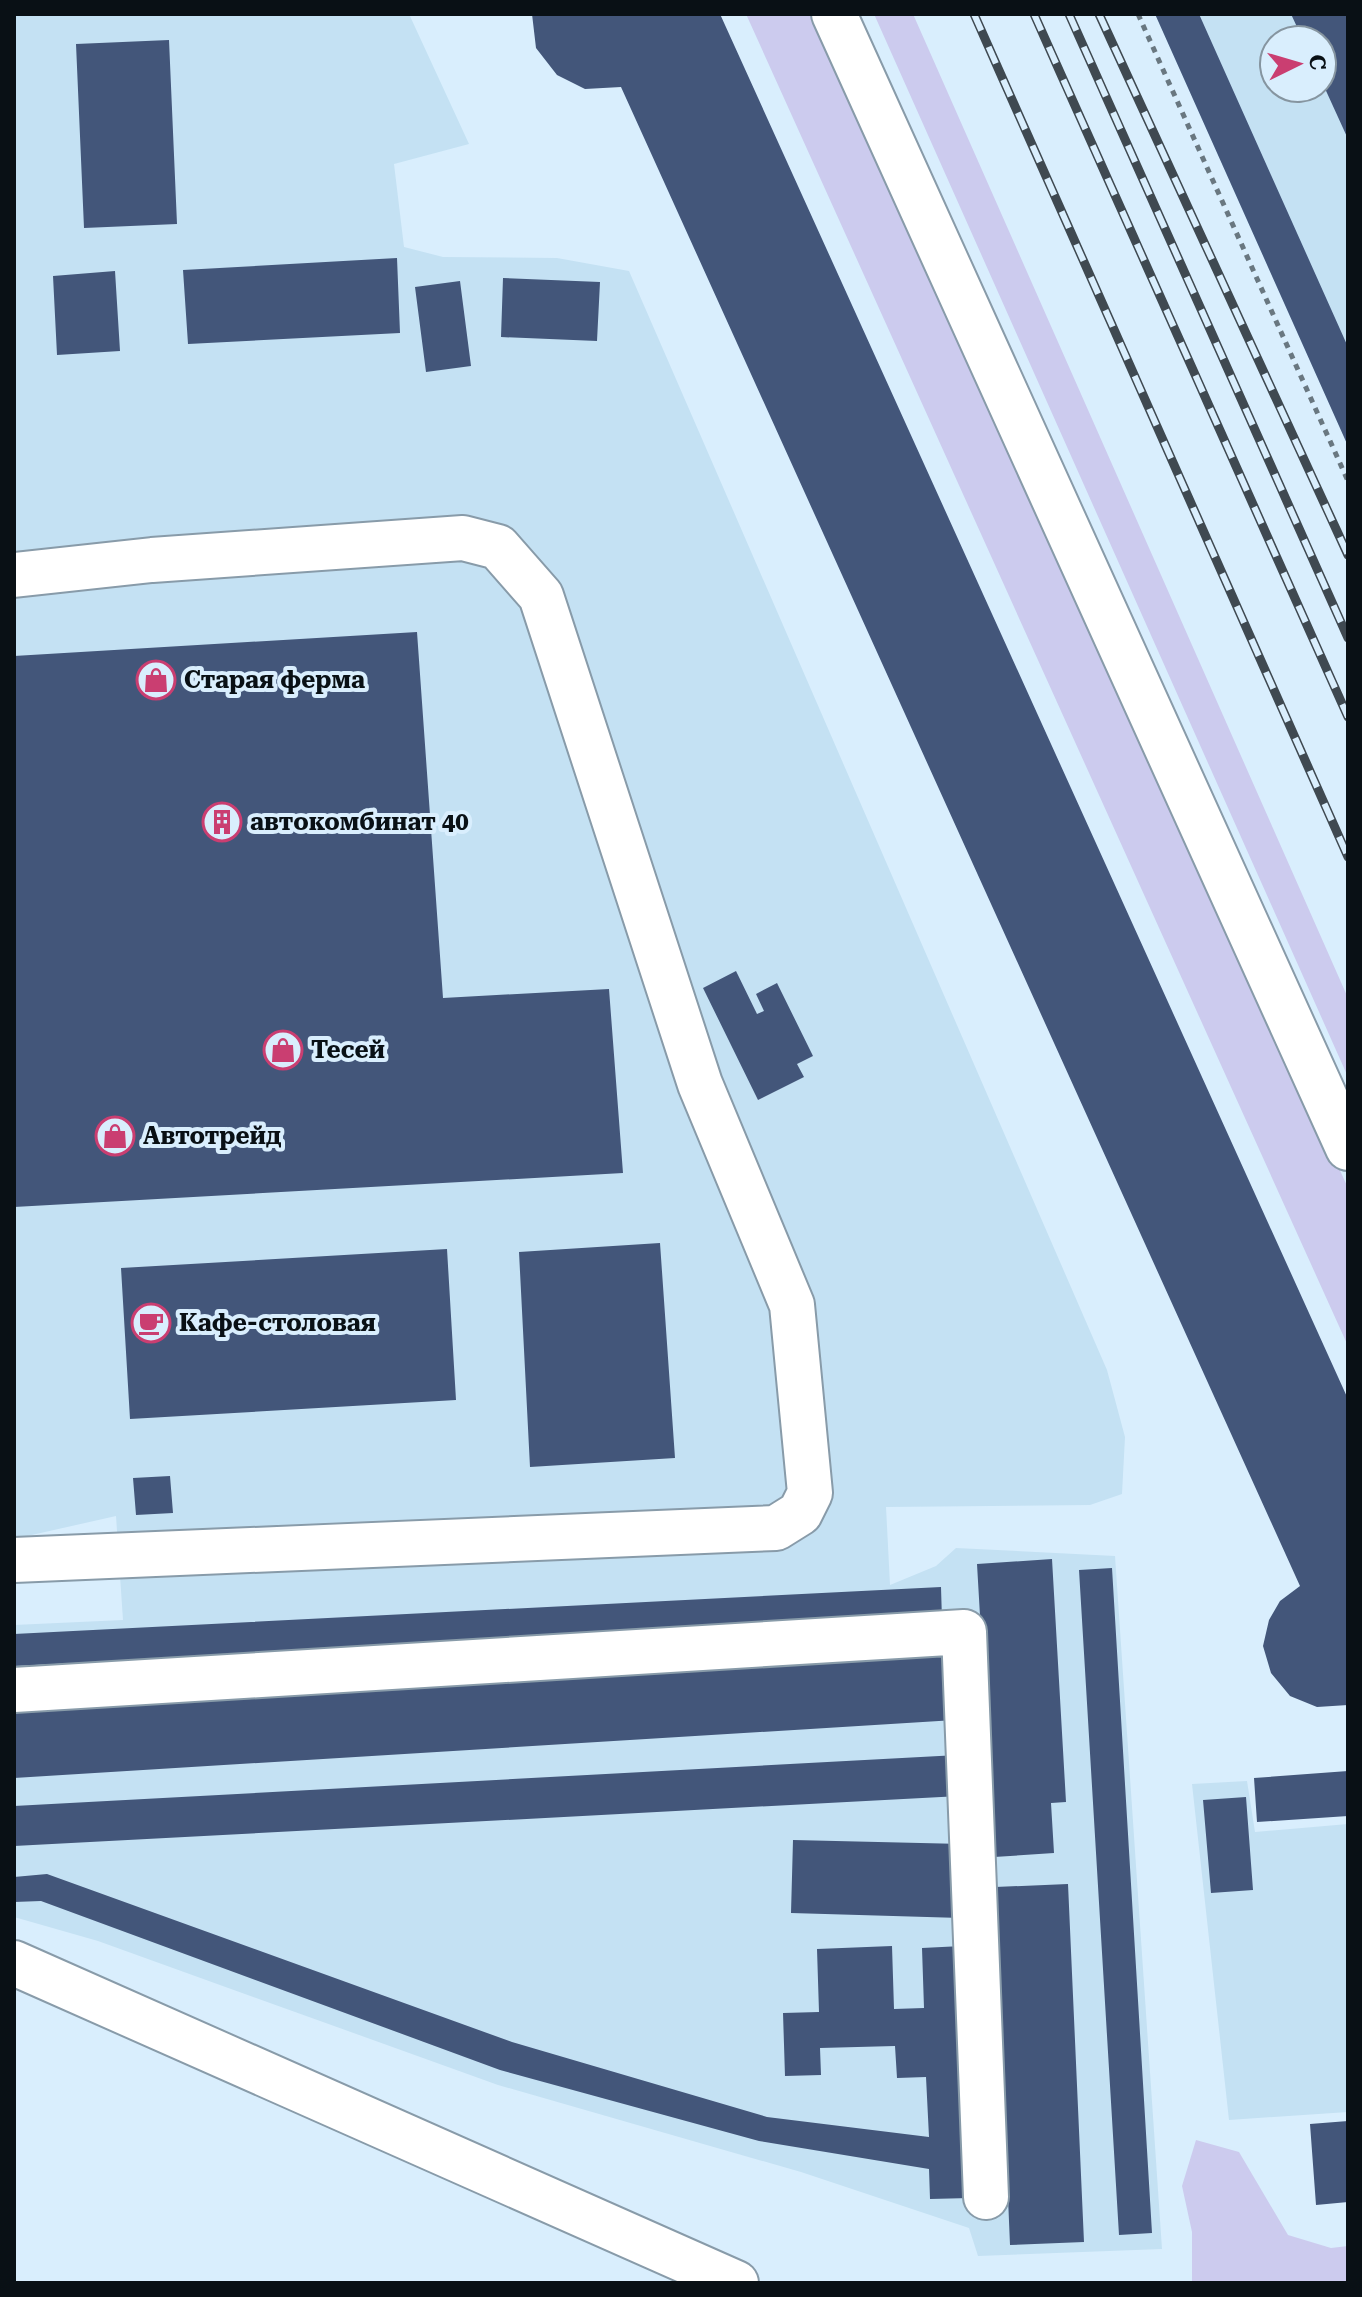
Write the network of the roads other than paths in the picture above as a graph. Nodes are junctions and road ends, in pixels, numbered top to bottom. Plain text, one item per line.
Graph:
1 (834, 14) edge
2 (14, 575) edge
3 (1348, 1148) edge
4 (14, 1560) edge
5 (14, 1690) edge
6 (14, 1963) edge
7 (986, 2197) dead end
8 (736, 2283) edge

1 - 3 main road
2 - 4 main road
5 - 7 main road
6 - 8 main road

